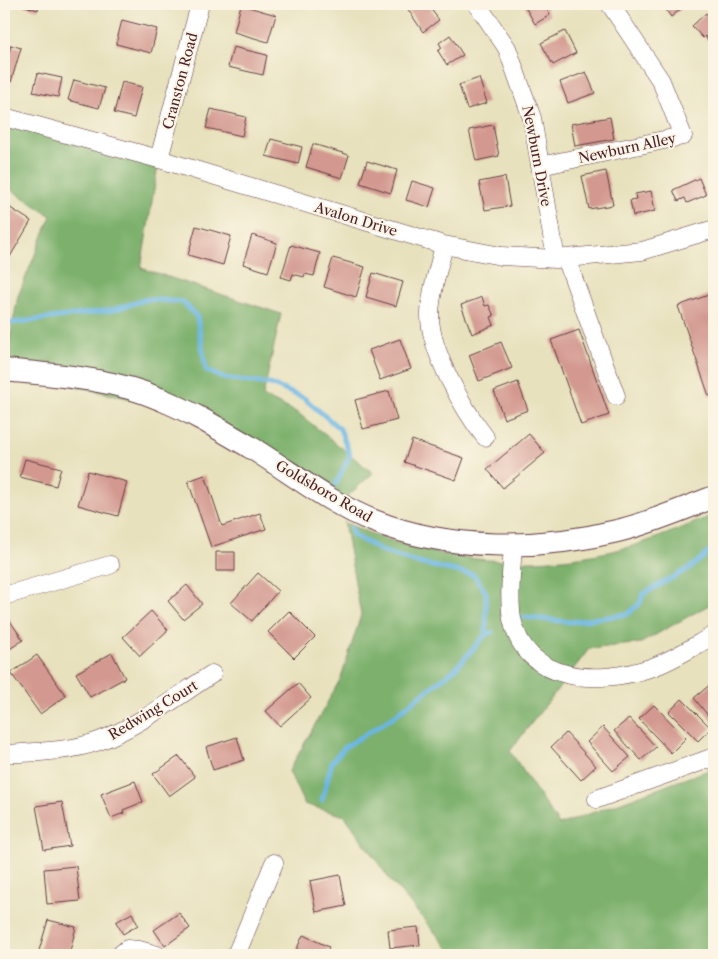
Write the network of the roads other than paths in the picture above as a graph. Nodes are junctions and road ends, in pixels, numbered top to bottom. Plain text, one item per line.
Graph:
1 (200, 4) edge
2 (610, 4) edge
3 (486, 7) edge
4 (4, 117) edge
5 (159, 159) junction
6 (540, 166) junction
7 (714, 229) edge
8 (444, 245) junction
9 (561, 258) junction
10 (4, 370) edge
11 (616, 396) dead end
12 (485, 437) dead end
13 (714, 497) edge
14 (513, 544) junction
15 (110, 565) dead end
16 (4, 596) edge
17 (714, 635) edge
18 (212, 674) dead end
19 (4, 754) edge
20 (714, 757) edge
21 (597, 799) dead end
22 (274, 863) dead end
23 (120, 955) edge
24 (157, 955) edge
25 (236, 955) edge

1 - 5 street, Cranston Road
2 - 6 street, Newburn Alley
3 - 6 street, Newburn Drive
4 - 5 street, Avalon Drive
5 - 8 street, Avalon Drive
6 - 9 street, Newburn Drive
7 - 9 street, Avalon Drive
8 - 9 street, Avalon Drive
8 - 12 street
9 - 11 street, Newburn Drive
10 - 14 main road, Goldsboro Road
13 - 14 main road, Goldsboro Road
14 - 17 street
15 - 16 street
18 - 19 street, Redwing Court
20 - 21 street
22 - 25 street
23 - 24 street

